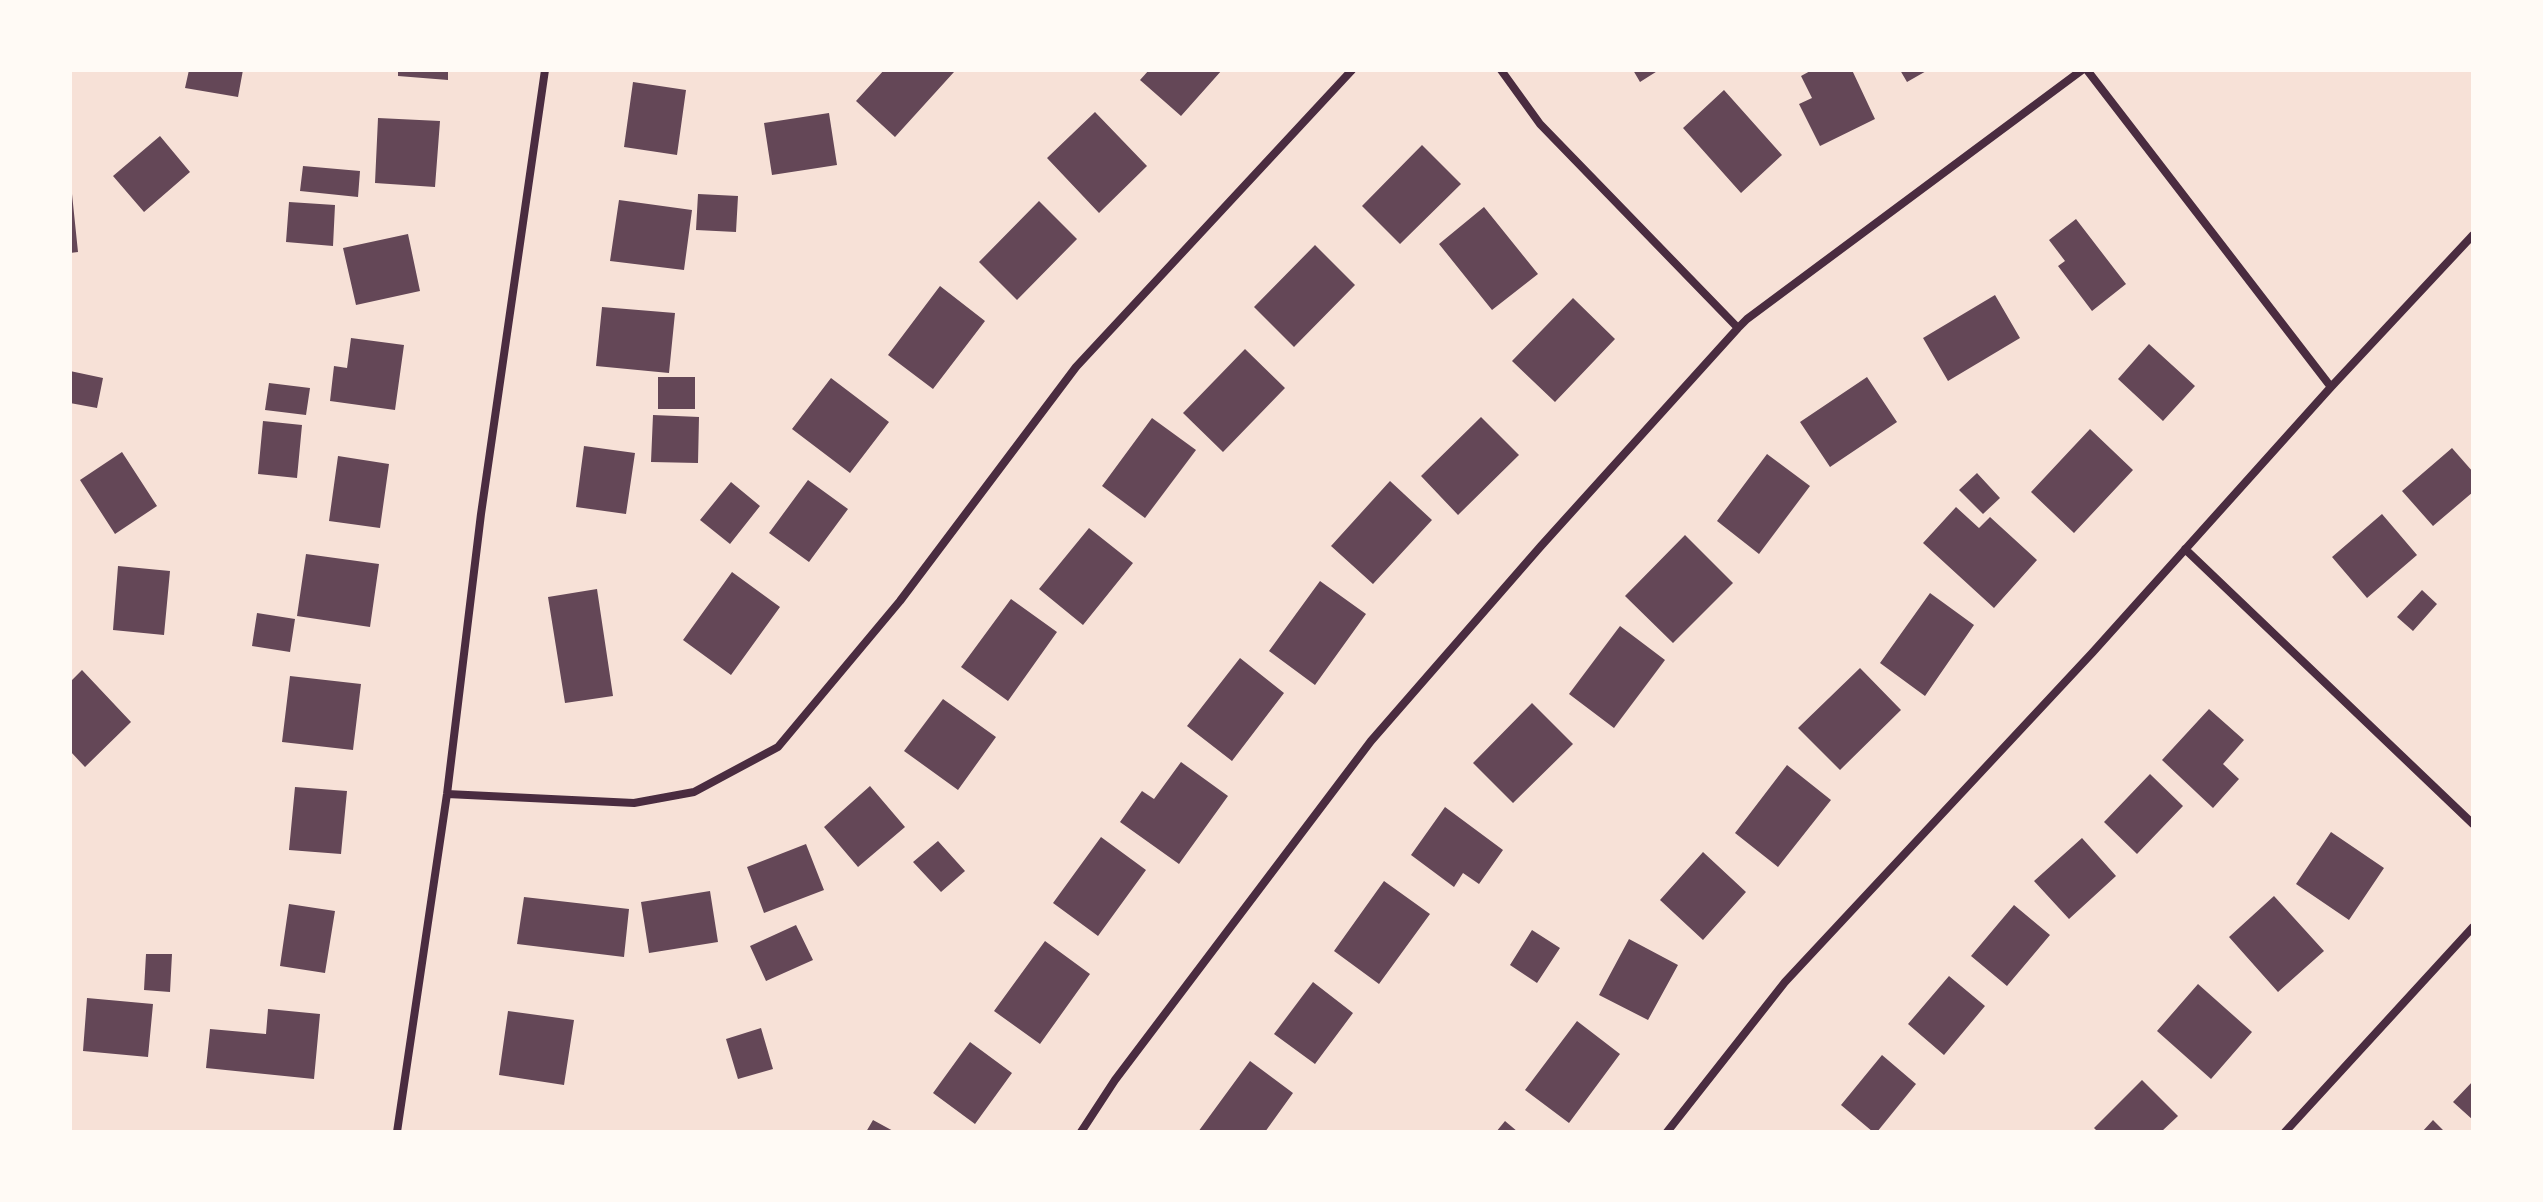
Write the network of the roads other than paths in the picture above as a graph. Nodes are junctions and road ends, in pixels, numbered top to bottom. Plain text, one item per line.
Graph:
1 (545, 70) edge
2 (1352, 70) edge
3 (1501, 70) edge
4 (2084, 70) edge
5 (2473, 235) edge
6 (1738, 328) junction
7 (2331, 387) junction
8 (2185, 549) junction
9 (447, 794) junction
10 (2473, 824) edge
11 (2473, 927) edge
12 (397, 1132) edge
13 (1081, 1132) edge
14 (1667, 1132) edge
15 (2285, 1132) edge

1 - 9 street
2 - 9 street
3 - 6 street
4 - 6 street
4 - 7 street
5 - 7 street
6 - 13 street
7 - 8 street
8 - 10 street
8 - 14 street
9 - 12 street
11 - 15 street

